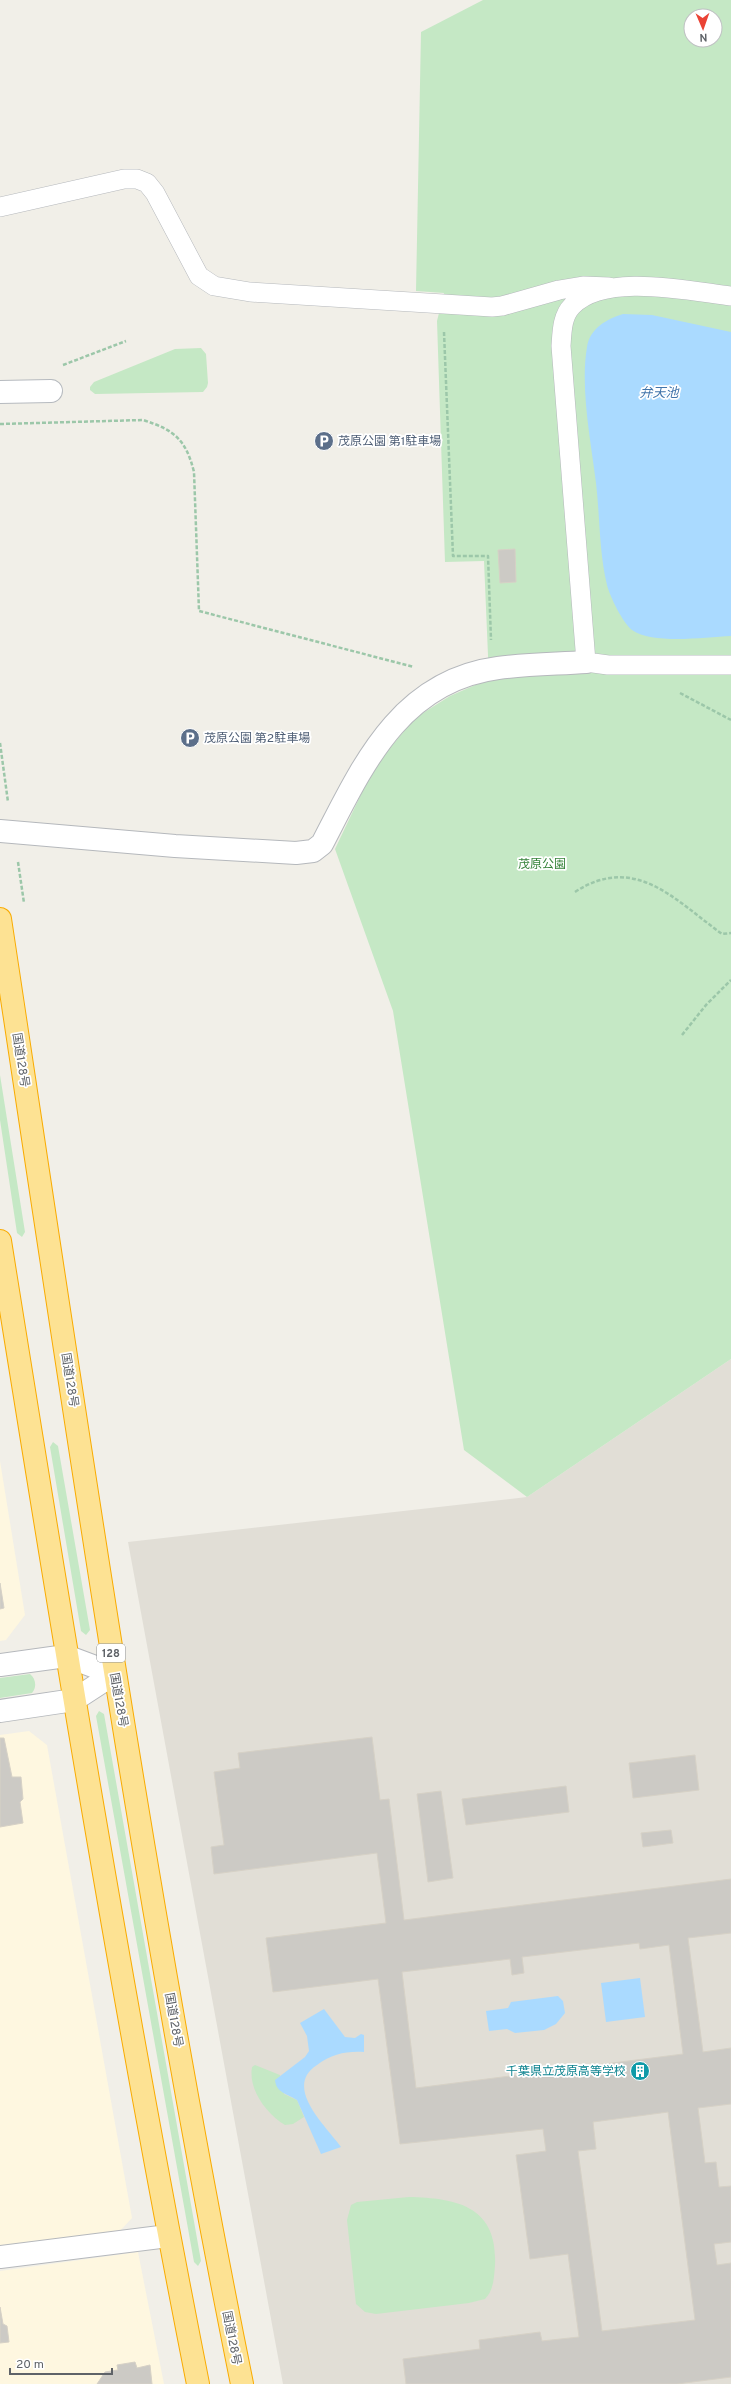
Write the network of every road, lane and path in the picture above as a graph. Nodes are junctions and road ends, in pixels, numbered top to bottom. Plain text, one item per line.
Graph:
1 (0, 208) edge
2 (609, 287) junction
3 (731, 296) edge
4 (444, 329) dead end
5 (126, 341) dead end
6 (57, 366) dead end
7 (51, 391) dead end
8 (0, 392) edge
9 (0, 424) edge
10 (491, 643) dead end
11 (586, 662) junction
12 (666, 665) junction
13 (731, 665) edge
14 (419, 666) dead end
15 (731, 720) edge
16 (0, 831) edge
17 (575, 892) dead end
18 (0, 919) edge
19 (731, 933) edge
20 (731, 980) edge
21 (682, 1036) dead end
22 (0, 1241) edge
23 (66, 1656) junction
24 (0, 1665) edge
25 (114, 1674) junction
26 (74, 1700) junction
27 (0, 1711) edge
28 (168, 2236) junction
29 (0, 2257) edge
30 (198, 2384) edge
31 (242, 2384) edge

1 - 2 lane
2 - 3 lane
2 - 11 lane
4 - 10 path
5 - 6 path
7 - 8 street
9 - 14 path
11 - 12 lane
11 - 16 street
12 - 13 lane
12 - 15 path
17 - 19 path
18 - 25 highway, 国道128号 / 128
20 - 21 path
22 - 23 highway
23 - 24 street
23 - 25 street
23 - 26 highway
25 - 26 street
25 - 31 highway, 国道128号 / 128
26 - 27 street
26 - 28 highway
28 - 29 street
28 - 30 highway

